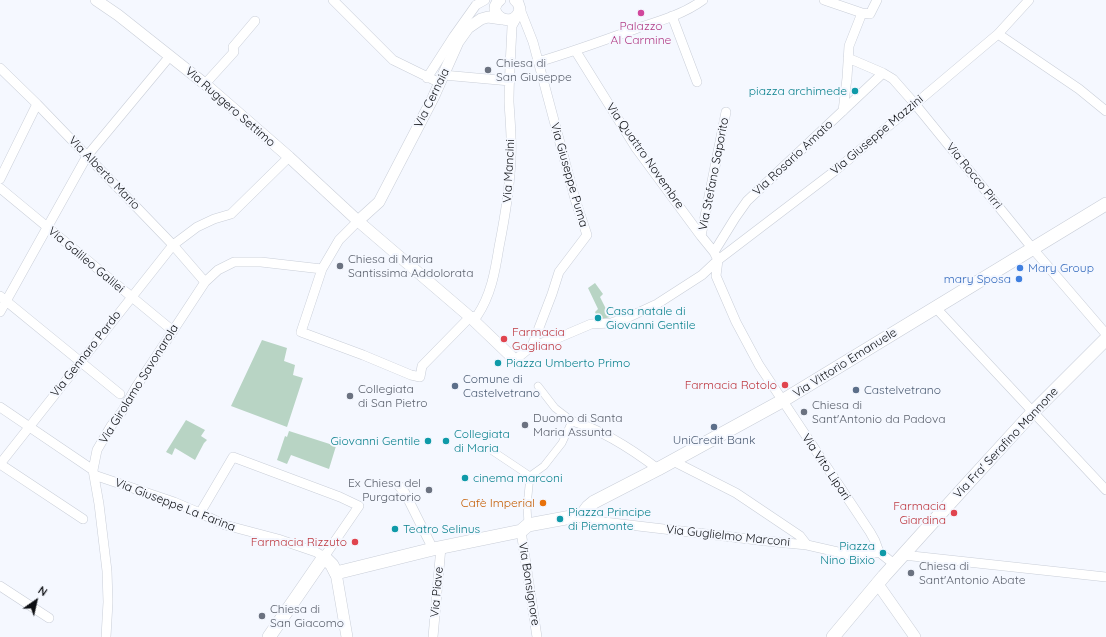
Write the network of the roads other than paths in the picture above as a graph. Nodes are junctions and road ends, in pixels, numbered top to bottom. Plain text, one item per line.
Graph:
1 (96, 0) edge
2 (333, 0) edge
3 (485, 0) edge
4 (703, 0) edge
5 (824, 0) edge
6 (877, 0) edge
7 (1029, 0) edge
8 (498, 2) edge
9 (518, 5) edge
10 (862, 13) junction
11 (672, 16) junction
12 (255, 20) dead end
13 (506, 22) junction
14 (998, 34) junction
15 (533, 42) junction
16 (575, 50) junction
17 (170, 56) junction
18 (848, 58) junction
19 (538, 62) junction
20 (0, 68) edge
21 (883, 74) junction
22 (427, 78) junction
23 (442, 79) junction
24 (510, 81) junction
25 (697, 82) dead end
26 (205, 84) junction
27 (37, 104) junction
28 (915, 104) junction
29 (843, 111) junction
30 (1106, 111) edge
31 (726, 112) dead end
32 (87, 156) junction
33 (289, 158) junction
34 (0, 178) edge
35 (0, 188) edge
36 (1106, 204) edge
37 (358, 221) junction
38 (48, 228) junction
39 (701, 236) junction
40 (173, 245) junction
41 (1033, 249) junction
42 (716, 256) junction
43 (322, 269) junction
44 (205, 282) junction
45 (132, 297) junction
46 (3, 298) edge
47 (935, 307) junction
48 (0, 312) edge
49 (470, 317) junction
50 (173, 331) junction
51 (1106, 334) edge
52 (1106, 339) edge
53 (532, 346) junction
54 (515, 360) joint
55 (81, 362) junction
56 (538, 386) dead end
57 (120, 394) dead end
58 (782, 401) junction
59 (0, 407) edge
60 (1033, 412) junction
61 (572, 421) junction
62 (29, 427) junction
63 (491, 450) dead end
64 (673, 461) junction
65 (0, 464) edge
66 (658, 469) junction
67 (93, 472) junction
68 (530, 476) junction
69 (399, 486) dead end
70 (1106, 490) edge
71 (200, 513) junction
72 (582, 515) junction
73 (82, 519) dead end
74 (525, 528) junction
75 (807, 545) junction
76 (437, 548) junction
77 (879, 552) junction
78 (902, 556) junction
79 (324, 557) junction
80 (336, 572) junction
81 (1106, 577) edge
82 (881, 580) junction
83 (0, 586) edge
84 (49, 618) dead end
85 (106, 637) edge
86 (270, 637) edge
87 (347, 637) edge
88 (433, 637) edge
89 (537, 637) edge
90 (833, 637) edge
91 (915, 637) edge

1 - 17 street, Via Ruggero Settimo
2 - 22 street
3 - 22 street, Via Cernaia
4 - 11 street
5 - 10 street
6 - 10 street
7 - 14 street, Via Giuseppe Mazzini
8 - 13 street
9 - 13 street
9 - 15 street, Via Giuseppe Puma
10 - 18 street
11 - 16 street
11 - 25 street
12 - 26 street
13 - 15 street
13 - 23 street, Via Cernaia
13 - 24 street, Via Mancini
14 - 28 street, Via Giuseppe Mazzini
14 - 30 street
15 - 19 street, Via Giuseppe Puma
16 - 19 street
16 - 39 street, Via Quattro Novembre
17 - 26 street, Via Ruggero Settimo
17 - 32 street
18 - 21 street, Via Rocco Pirri
18 - 29 street
19 - 53 street, Via Giuseppe Puma
20 - 27 street, Via Alberto Mario
21 - 28 street, Via Rocco Pirri
21 - 29 street, Via Rosario Amato
22 - 23 street
23 - 24 street
23 - 37 street, Via Cernaia
24 - 49 street, Via Mancini
26 - 33 street, Via Ruggero Settimo
27 - 32 street, Via Alberto Mario
27 - 34 street
28 - 41 street, Via Rocco Pirri
28 - 42 street, Via Giuseppe Mazzini
29 - 42 street, Via Rosario Amato
31 - 39 street, Via Stefano Saporito
32 - 38 street
32 - 40 street, Via Alberto Mario
33 - 37 street, Via Ruggero Settimo
33 - 40 street, Via Gennaro Pardo
35 - 38 street, Via Galileo Galilei
36 - 41 main road, Via Vittorio Emanuele
37 - 43 street
37 - 49 street, Via Ruggero Settimo
38 - 45 street, Via Galileo Galilei
38 - 46 street
39 - 42 street, Via Quattro Novembre
40 - 44 street, Via Alberto Mario
40 - 45 street, Via Gennaro Pardo
41 - 47 main road, Via Vittorio Emanuele
41 - 51 street, Via Rocco Pirri
42 - 53 street
42 - 58 street, Via Vito Lipari
43 - 44 street, Via Girolamo Savonarola
43 - 49 street, Via Mancini
44 - 50 street, Via Girolamo Savonarola
45 - 50 street, Via Galileo Galilei
45 - 55 street, Via Gennaro Pardo
46 - 48 street
46 - 55 street
47 - 58 main road, Via Vittorio Emanuele
47 - 60 street
49 - 54 street, Via Ruggero Settimo
50 - 67 street, Via Girolamo Savonarola
52 - 60 main road, Via Fra' Serafino Mannone
53 - 54 street, Via Giuseppe Puma
55 - 57 street
55 - 62 street, Via Gennaro Pardo
56 - 61 street
58 - 64 main road, Via Vittorio Emanuele
58 - 77 street, Via Vito Lipari
59 - 62 street, Via Giuseppe La Farina
60 - 70 street
60 - 78 main road, Via Fra' Serafino Mannone
61 - 66 street
61 - 68 street
62 - 65 street, Via Gennaro Pardo
62 - 67 street, Via Giuseppe La Farina
63 - 68 street
64 - 66 main road, Via Vittorio Emanuele
64 - 75 street
65 - 73 street
66 - 72 main road, Via Vittorio Emanuele
67 - 71 street, Via Giuseppe La Farina
67 - 85 street, Via Girolamo Savonarola
68 - 74 street
69 - 76 street
71 - 79 street, Via Giuseppe La Farina
71 - 79 street
72 - 74 main road
72 - 75 street, Via Guglielmo Marconi
74 - 76 main road
74 - 89 street, Via Bonsignore
75 - 77 street, Via Guglielmo Marconi
76 - 80 main road
76 - 88 street, Via Piave
77 - 78 street
78 - 81 street
78 - 82 main road, Via Fra' Serafino Mannone
79 - 80 main road
79 - 86 main road
80 - 87 street
82 - 90 main road, Via Fra' Serafino Mannone
82 - 91 street
83 - 84 street

